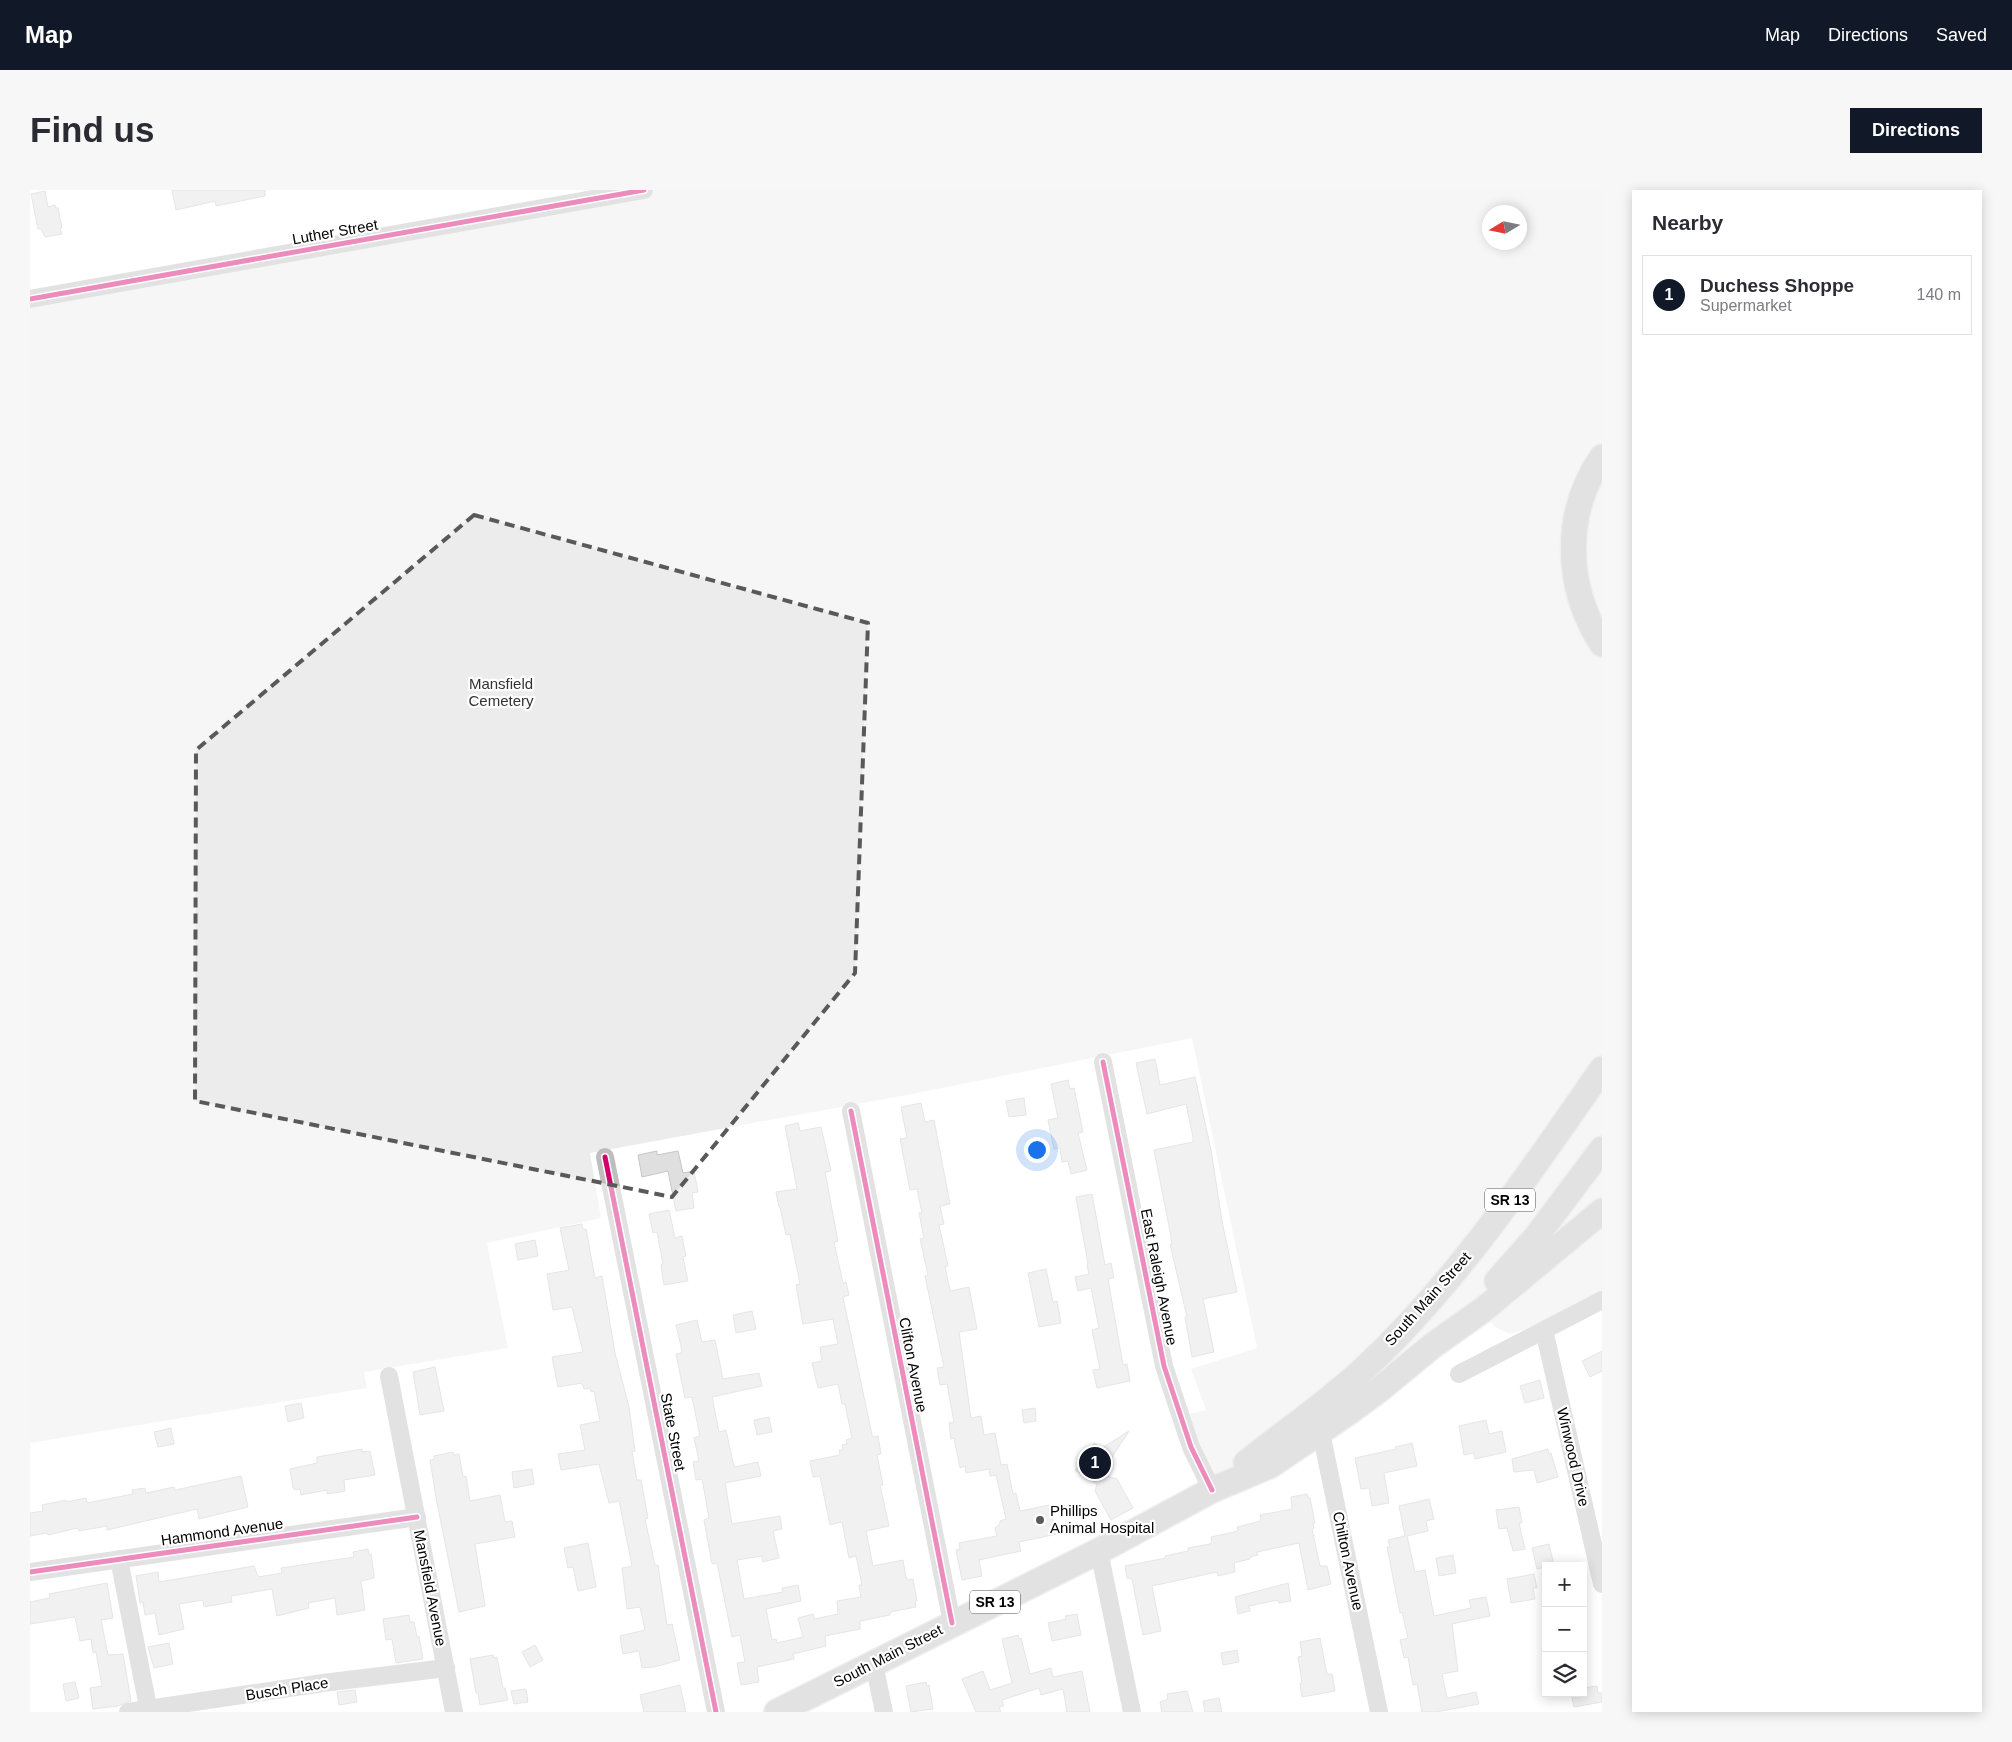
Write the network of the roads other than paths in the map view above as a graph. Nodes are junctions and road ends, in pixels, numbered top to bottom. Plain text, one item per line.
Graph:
1 (644, 190) edge
2 (622, 192) edge
3 (30, 299) edge
4 (1602, 456) edge
5 (1602, 644) edge
6 (1103, 1062) dead end
7 (1602, 1069) edge
8 (850, 1112) dead end
9 (1602, 1149) edge
10 (605, 1157) dead end
11 (1602, 1211) edge
12 (1602, 1300) edge
13 (1544, 1330) junction
14 (1432, 1346) junction
15 (1459, 1374) dead end
16 (389, 1376) dead end
17 (1319, 1421) junction
18 (1212, 1490) junction
19 (417, 1517) junction
20 (1099, 1551) junction
21 (118, 1560) junction
22 (1600, 1561) edge
23 (30, 1572) edge
24 (1602, 1584) edge
25 (952, 1623) junction
26 (874, 1664) junction
27 (446, 1668) junction
28 (149, 1710) edge
29 (128, 1712) edge
30 (454, 1712) edge
31 (716, 1712) edge
32 (777, 1712) edge
33 (884, 1712) edge
34 (1132, 1712) edge
35 (1379, 1712) edge

1 - 2 street, Luther Street
2 - 3 street, Luther Street
4 - 5 highway
6 - 18 street, East Raleigh Avenue
7 - 17 highway, South Main Street / SR 13
8 - 25 street, Clifton Avenue
9 - 14 highway, SR 13
10 - 31 street, State Street
11 - 14 highway
12 - 13 street
13 - 15 street
13 - 22 street, Winwood Drive
14 - 17 highway, South Main Street / SR 13
16 - 19 street, Mansfield Avenue
17 - 18 highway, South Main Street / SR 13
17 - 35 street, Chilton Avenue
18 - 20 highway, South Main Street / SR 13
19 - 21 street, Hammond Avenue
19 - 27 street, Mansfield Avenue
20 - 25 highway, South Main Street / SR 13
20 - 34 street
21 - 23 street, Hammond Avenue
21 - 28 street
22 - 24 street, Winwood Drive
25 - 26 highway, South Main Street / SR 13
26 - 32 highway, South Main Street / SR 13
26 - 33 street
27 - 28 street, Busch Place
27 - 30 street, Mansfield Avenue
28 - 29 street, Busch Place

